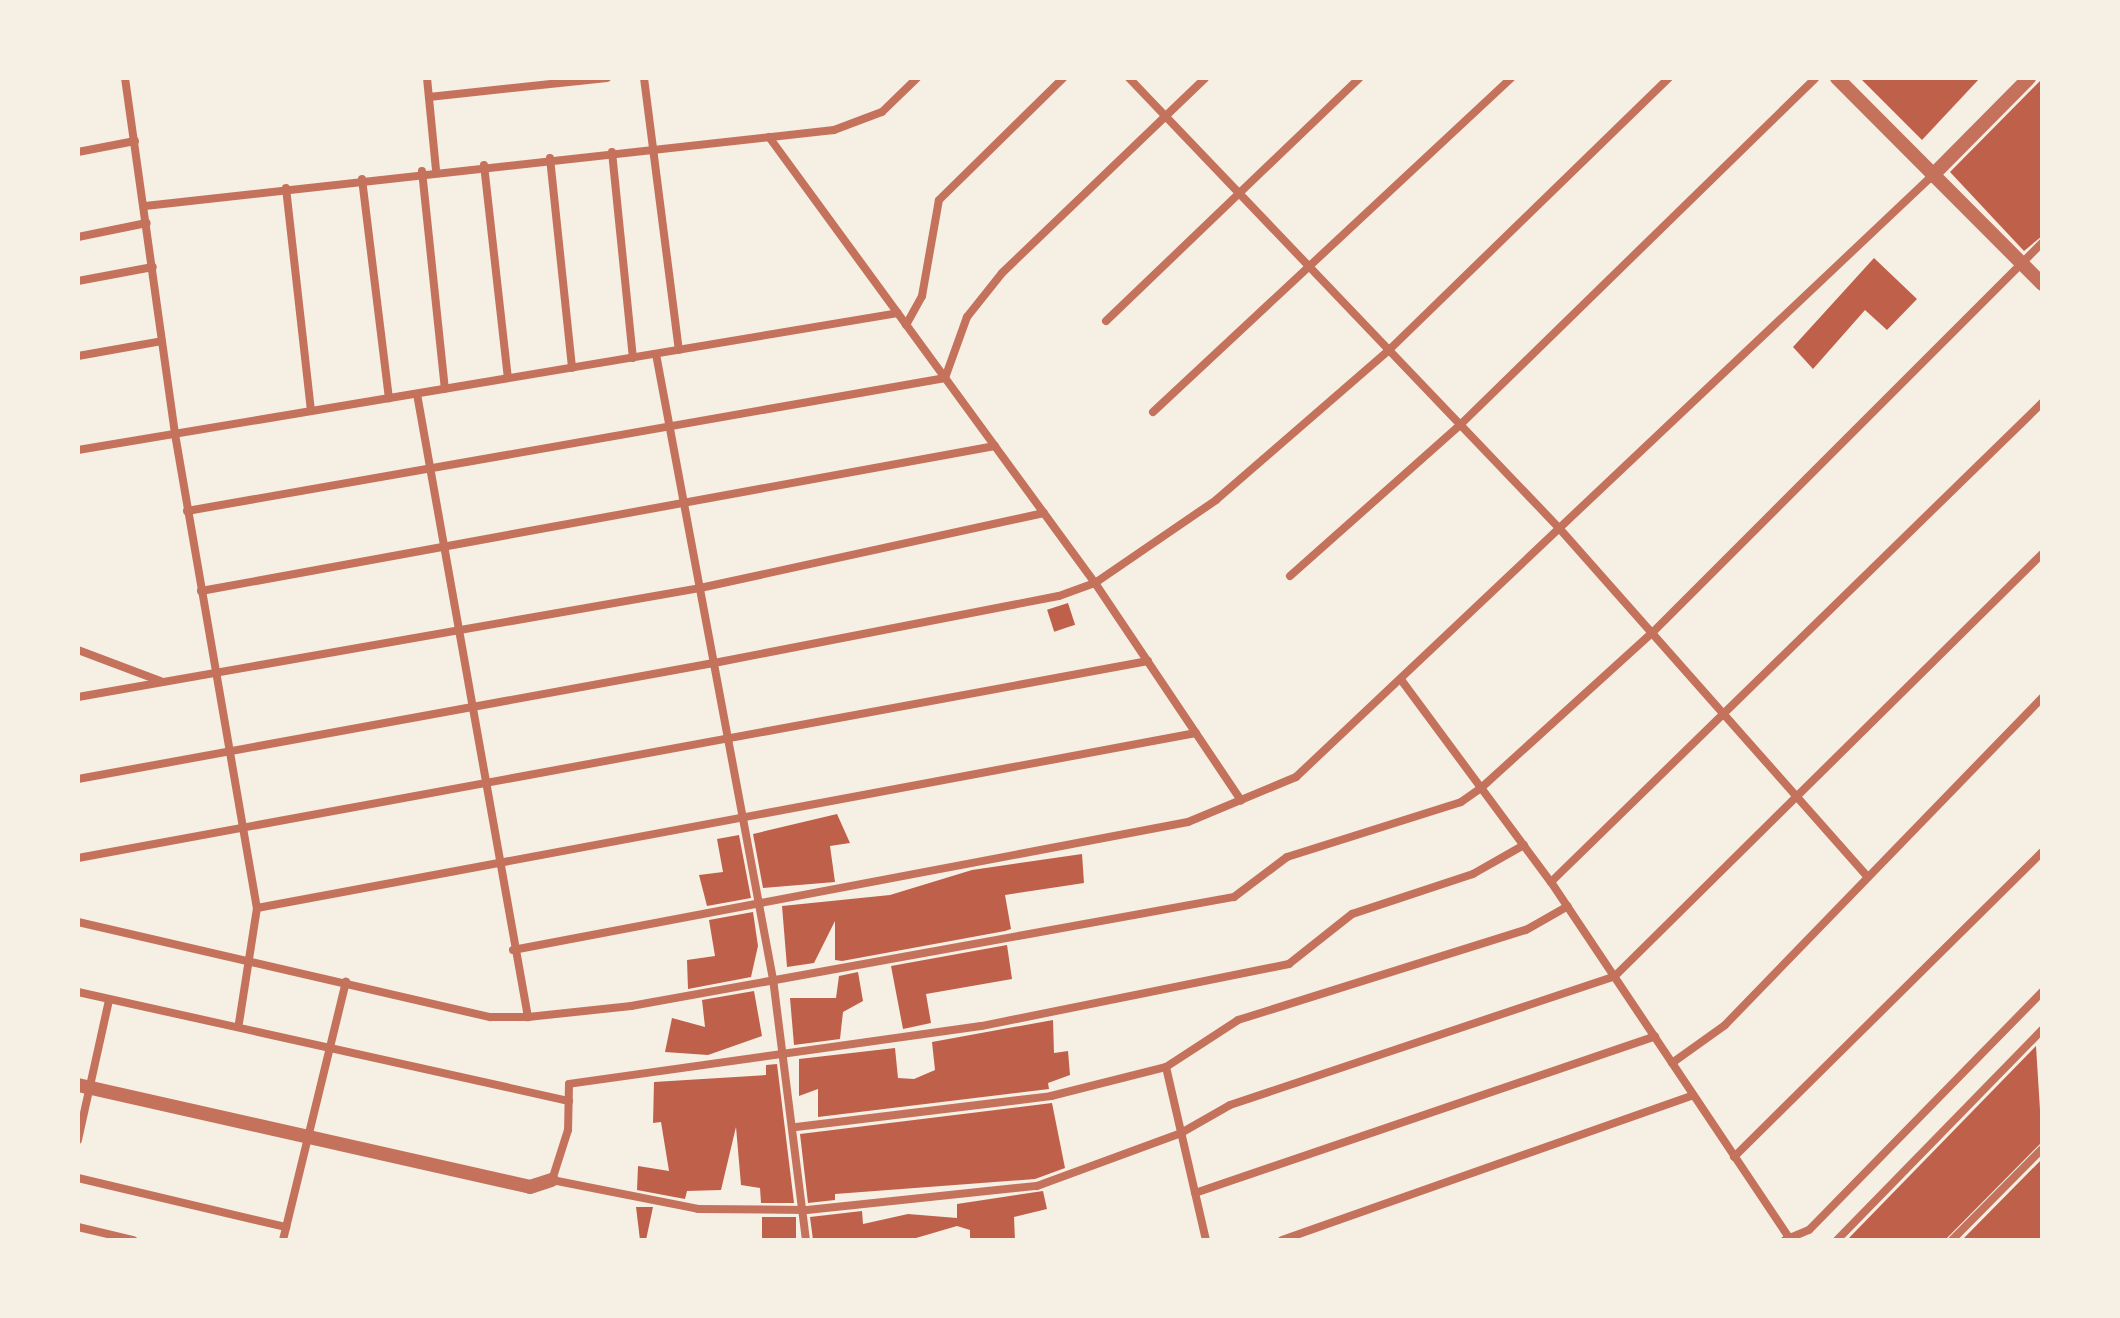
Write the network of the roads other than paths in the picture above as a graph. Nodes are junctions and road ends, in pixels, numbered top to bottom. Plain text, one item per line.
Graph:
1 (125, 78) edge
2 (427, 78) edge
3 (607, 78) edge
4 (644, 78) edge
5 (917, 78) edge
6 (1063, 78) edge
7 (1129, 78) edge
8 (1205, 78) edge
9 (1359, 78) edge
10 (1511, 78) edge
11 (1669, 78) edge
12 (1815, 78) edge
13 (1837, 78) edge
14 (2029, 78) edge
15 (429, 97) junction
16 (1165, 116) junction
17 (769, 137) junction
18 (135, 141) junction
19 (650, 149) junction
20 (78, 152) edge
21 (612, 152) junction
22 (550, 158) junction
23 (484, 165) junction
24 (436, 170) junction
25 (422, 171) junction
26 (1932, 176) junction
27 (362, 179) junction
28 (286, 188) junction
29 (1236, 190) junction
30 (145, 206) junction
31 (147, 223) junction
32 (78, 237) edge
33 (2042, 243) edge
34 (2022, 264) junction
35 (153, 267) junction
36 (1311, 269) junction
37 (78, 281) edge
38 (2042, 284) edge
39 (898, 313) junction
40 (1106, 321) dead end
41 (906, 325) junction
42 (162, 341) junction
43 (679, 350) junction
44 (1389, 350) junction
45 (656, 354) junction
46 (78, 356) edge
47 (633, 358) junction
48 (572, 368) junction
49 (508, 378) junction
50 (945, 378) junction
51 (445, 389) junction
52 (417, 394) junction
53 (389, 398) junction
54 (2042, 403) edge
55 (311, 411) junction
56 (1153, 412) dead end
57 (1460, 425) junction
58 (669, 426) junction
59 (175, 434) junction
60 (995, 446) junction
61 (78, 450) edge
62 (430, 469) junction
63 (684, 503) junction
64 (187, 511) junction
65 (1044, 513) junction
66 (1559, 528) junction
67 (443, 547) junction
68 (2042, 554) edge
69 (1290, 576) dead end
70 (1095, 583) junction
71 (700, 588) junction
72 (201, 591) junction
73 (458, 633) junction
74 (1652, 633) junction
75 (78, 650) edge
76 (1148, 661) junction
77 (714, 663) junction
78 (214, 672) junction
79 (161, 681) junction
80 (1402, 681) junction
81 (78, 697) edge
82 (2042, 698) edge
83 (471, 706) junction
84 (1725, 716) junction
85 (1196, 733) junction
86 (729, 743) junction
87 (228, 755) junction
88 (78, 779) edge
89 (485, 787) junction
90 (1481, 788) junction
91 (1798, 798) junction
92 (1241, 800) junction
93 (744, 822) junction
94 (242, 831) junction
95 (1524, 845) junction
96 (2042, 852) edge
97 (78, 858) edge
98 (499, 869) junction
99 (1868, 877) junction
100 (1551, 882) junction
101 (759, 904) junction
102 (1568, 906) junction
103 (257, 908) junction
104 (78, 922) edge
105 (513, 950) junction
106 (248, 964) junction
107 (1615, 976) junction
108 (773, 979) junction
109 (346, 982) junction
110 (78, 992) edge
111 (2042, 992) edge
112 (109, 1000) junction
113 (528, 1017) junction
114 (239, 1023) junction
115 (2042, 1030) edge
116 (1655, 1036) junction
117 (330, 1044) junction
118 (784, 1053) junction
119 (1672, 1063) junction
120 (1166, 1067) junction
121 (83, 1086) edge
122 (1693, 1095) junction
123 (569, 1101) junction
124 (796, 1127) junction
125 (1181, 1133) junction
126 (78, 1140) edge
127 (306, 1140) junction
128 (2042, 1149) edge
129 (1734, 1157) junction
130 (78, 1178) edge
131 (552, 1180) junction
132 (1195, 1193) junction
133 (807, 1210) junction
134 (78, 1227) edge
135 (286, 1227) junction
136 (1787, 1239) edge
137 (133, 1240) edge
138 (283, 1240) edge
139 (806, 1240) edge
140 (1206, 1240) edge
141 (1282, 1240) edge
142 (1837, 1240) edge
143 (1952, 1240) edge

1 - 18 street
2 - 15 street
3 - 15 street
4 - 19 street
5 - 17 street
6 - 41 street
7 - 16 street
8 - 16 street
9 - 29 street
10 - 36 street
11 - 44 street
12 - 57 street
13 - 26 street
14 - 26 street
15 - 24 street
16 - 29 street
16 - 50 street
17 - 19 street
17 - 39 street
18 - 20 street
18 - 30 street
19 - 21 street
19 - 43 street
21 - 22 street
21 - 47 street
22 - 23 street
22 - 48 street
23 - 24 street
23 - 49 street
24 - 25 street
25 - 27 street
25 - 51 street
26 - 34 street
26 - 66 street
27 - 28 street
27 - 53 street
28 - 30 street
28 - 55 street
29 - 36 street
29 - 40 street
30 - 31 street
31 - 32 street
31 - 35 street
33 - 34 street
34 - 38 street
34 - 74 street
35 - 37 street
35 - 42 street
36 - 44 street
36 - 56 street
39 - 41 street
39 - 43 street
41 - 50 street
42 - 46 street
42 - 59 street
43 - 45 street
44 - 57 street
44 - 70 street
45 - 47 street
45 - 58 street
47 - 48 street
48 - 49 street
49 - 51 street
50 - 58 street
50 - 60 street
51 - 52 street
52 - 53 street
52 - 62 street
53 - 55 street
54 - 84 street
55 - 59 street
57 - 66 street
57 - 69 street
58 - 62 street
58 - 63 street
59 - 61 street
59 - 64 street
60 - 63 street
60 - 65 street
62 - 64 street
62 - 67 street
63 - 67 street
63 - 71 street
64 - 72 street
65 - 70 street
65 - 71 street
66 - 74 street
66 - 80 street
67 - 72 street
67 - 73 street
68 - 91 street
70 - 76 street
70 - 77 street
71 - 73 street
71 - 77 street
72 - 78 street
73 - 78 street
73 - 83 street
74 - 84 street
74 - 90 street
75 - 79 street
76 - 85 street
76 - 86 street
77 - 83 street
77 - 86 street
78 - 79 street
78 - 87 street
79 - 81 street
80 - 90 street
80 - 92 street
82 - 99 street
83 - 87 street
83 - 89 street
84 - 91 street
84 - 100 street
85 - 92 street
85 - 93 street
86 - 89 street
86 - 93 street
87 - 88 street
87 - 94 street
89 - 94 street
89 - 98 street
90 - 95 street
90 - 108 street
91 - 99 street
91 - 107 street
92 - 101 street
93 - 98 street
93 - 101 street
94 - 97 street
94 - 103 street
95 - 100 street
95 - 118 street
96 - 129 street
98 - 103 street
98 - 105 street
99 - 119 street
100 - 102 street
101 - 105 street
101 - 108 street
102 - 107 street
102 - 120 street
103 - 106 street
104 - 106 street
105 - 113 street
106 - 109 street
106 - 114 street
107 - 116 street
107 - 125 street
108 - 113 street
108 - 118 street
109 - 113 street
109 - 117 street
110 - 112 street
111 - 136 street
112 - 114 street
112 - 121 street
114 - 117 street
115 - 142 street
116 - 119 street
116 - 132 street
117 - 123 street
117 - 127 street
118 - 123 street
118 - 124 street
119 - 122 street
120 - 124 street
120 - 125 street
121 - 126 street
121 - 127 street
122 - 129 street
122 - 141 street
123 - 131 street
124 - 133 street
125 - 132 street
125 - 133 street
127 - 131 street
127 - 135 street
128 - 143 street
129 - 136 street
130 - 135 street
131 - 133 street
132 - 140 street
133 - 139 street
134 - 137 street
135 - 138 street

